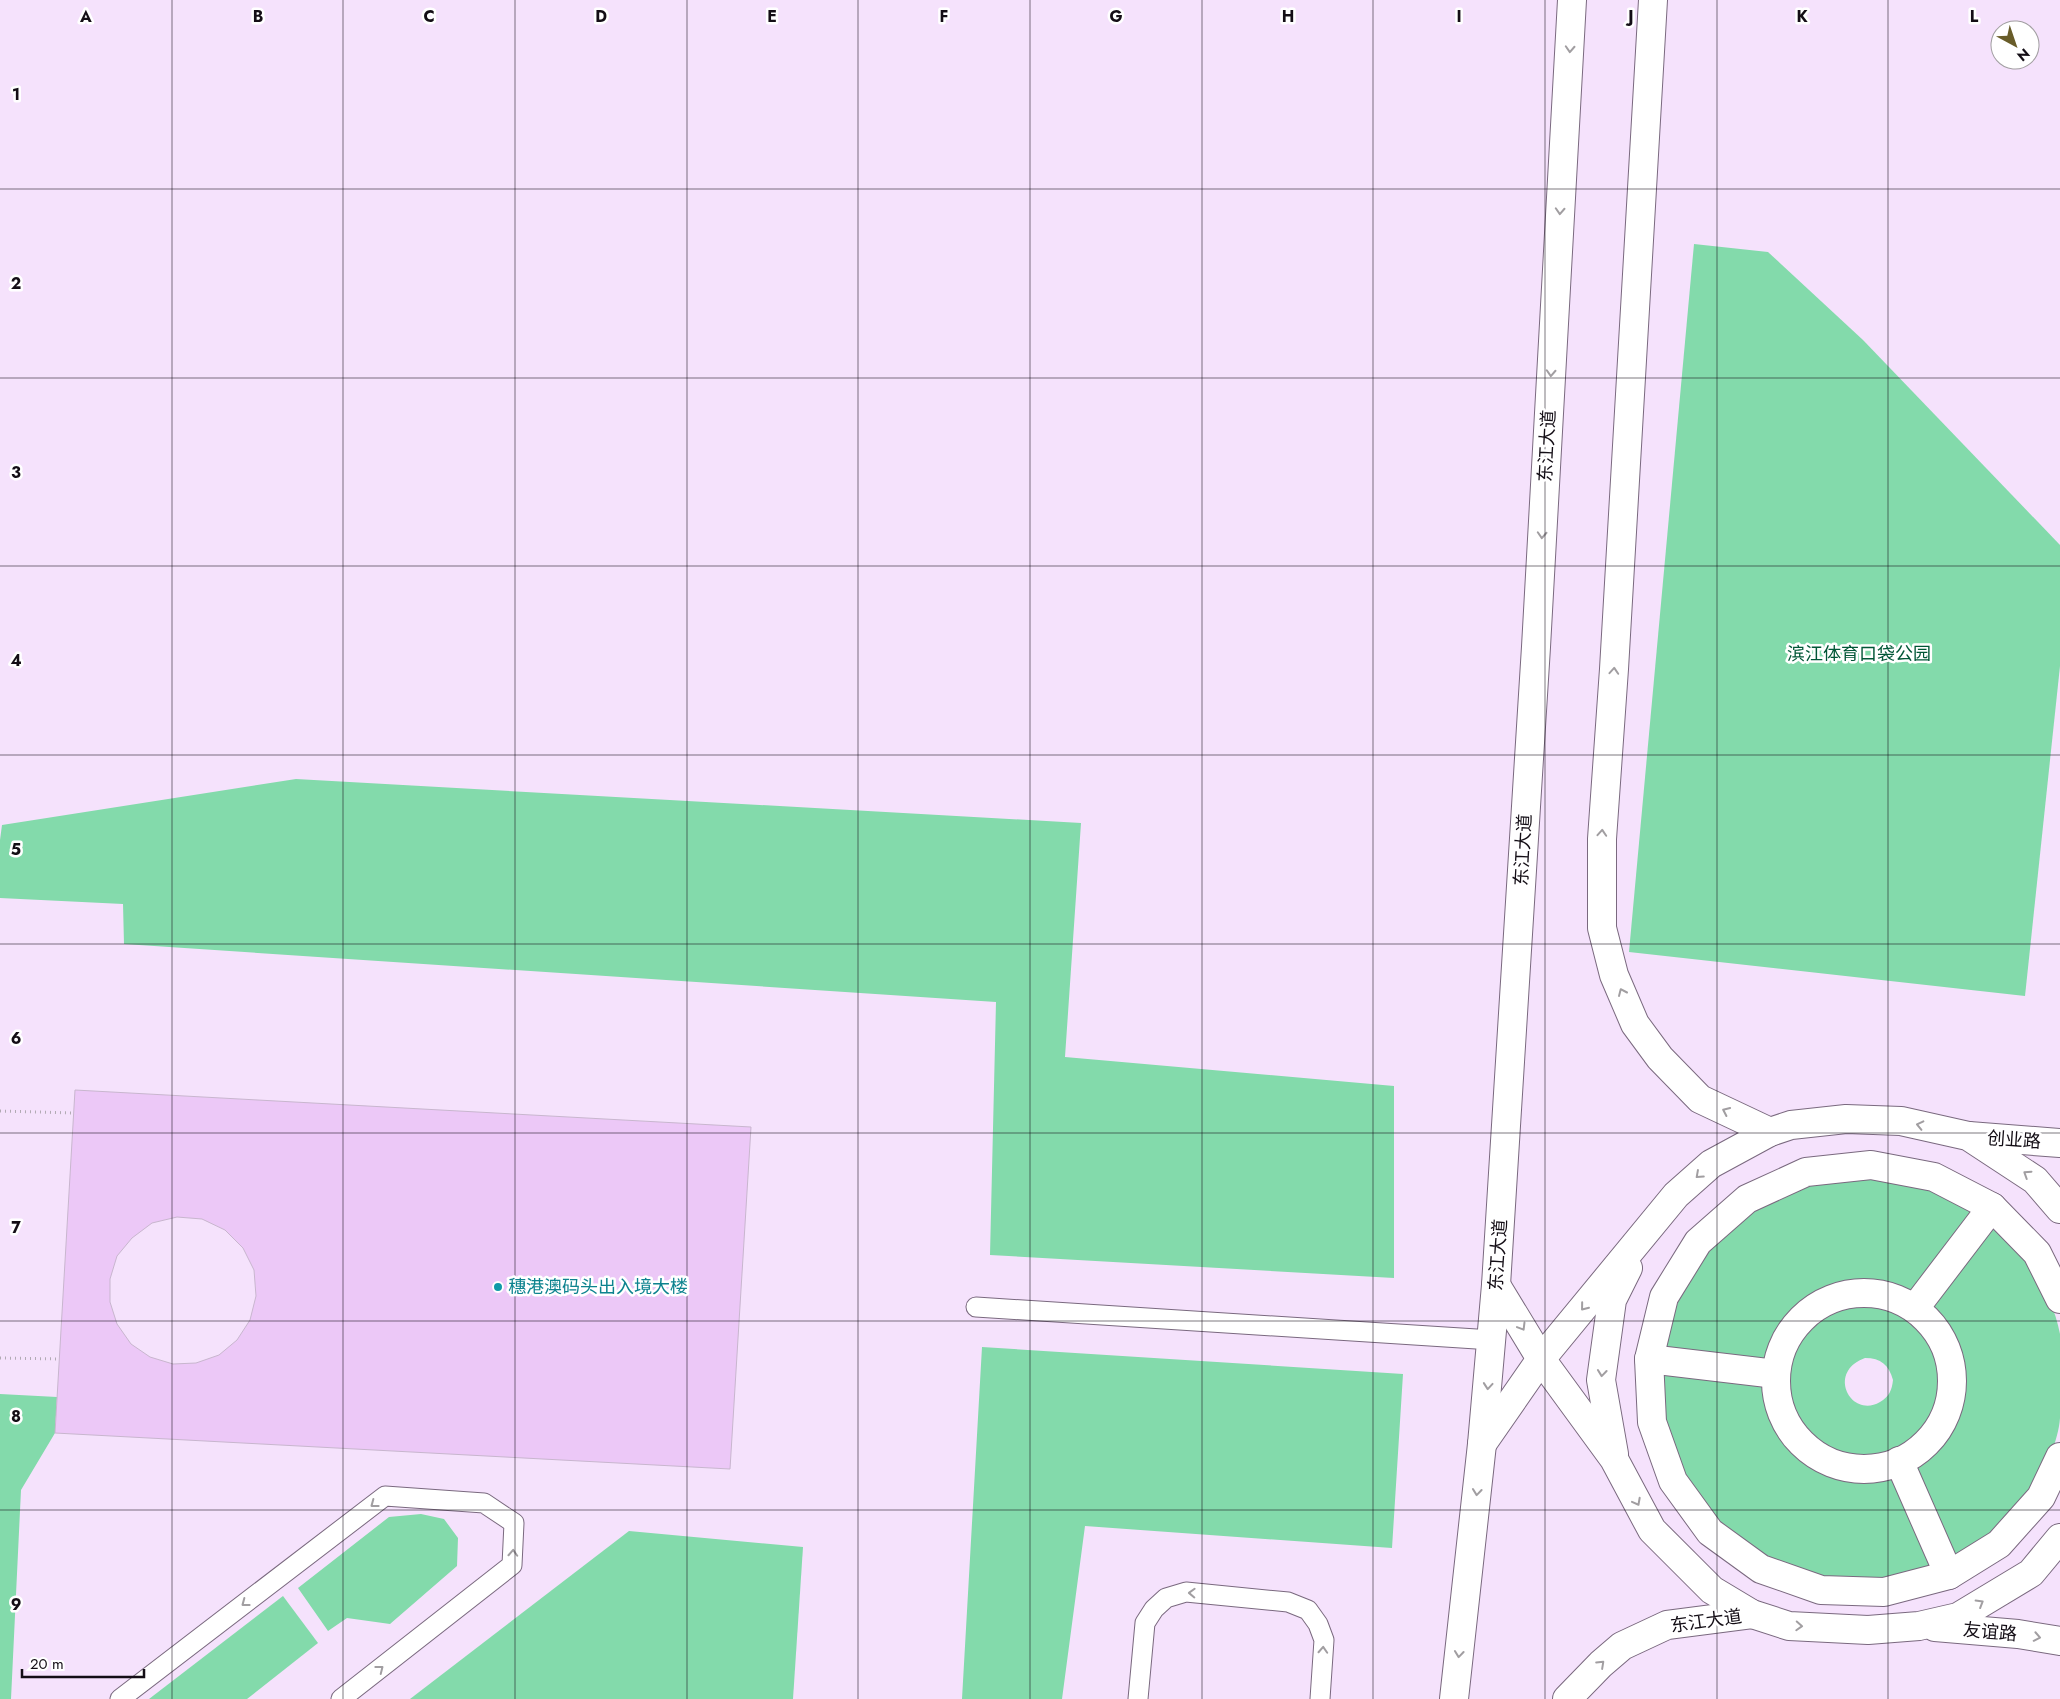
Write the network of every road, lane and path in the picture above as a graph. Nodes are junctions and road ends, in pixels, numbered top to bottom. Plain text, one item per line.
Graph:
1 (1572, 0) edge
2 (1653, 0) edge
3 (0, 1111) edge
4 (74, 1113) dead end
5 (1770, 1132) junction
6 (1968, 1136) junction
7 (2060, 1143) edge
8 (1992, 1207) junction
9 (2060, 1209) edge
10 (1648, 1228) junction
11 (1496, 1285) junction
12 (2060, 1299) edge
13 (976, 1308) dead end
14 (1915, 1308) junction
15 (1492, 1340) junction
16 (0, 1358) edge
17 (1541, 1359) junction
18 (1649, 1359) junction
19 (59, 1360) dead end
20 (1776, 1374) junction
21 (1482, 1444) junction
22 (2060, 1457) edge
23 (1614, 1459) junction
24 (1899, 1461) junction
25 (2060, 1538) edge
26 (1949, 1575) junction
27 (1752, 1614) junction
28 (1919, 1626) junction
29 (2060, 1642) edge
30 (120, 1699) edge
31 (342, 1699) edge
32 (1138, 1699) edge
33 (1320, 1699) edge
34 (1454, 1699) edge
35 (1567, 1699) edge

1 -> 11 street, 东江大道
5 -> 2 street
3 - 4 path
6 -> 5 street
5 -> 10 street
6 - 7 street, 创业路
9 -> 6 street
8 - 12 street
8 - 14 street
8 - 18 street
10 -> 17 street
10 -> 23 street
11 - 15 street, 东江大道
11 -> 17 street
13 - 15 lane
14 - 20 street
14 - 24 street
15 -> 21 street, 东江大道
16 - 19 path
17 - 21 street
17 - 23 street
18 - 20 street
18 - 26 street
20 - 24 street
21 -> 34 street, 东江大道
22 - 26 street
23 -> 27 street
24 - 26 street
28 -> 25 street
27 -> 28 street
35 -> 27 street, 东江大道
28 -> 29 street, 友谊路
31 -> 30 lane
33 -> 32 lane

